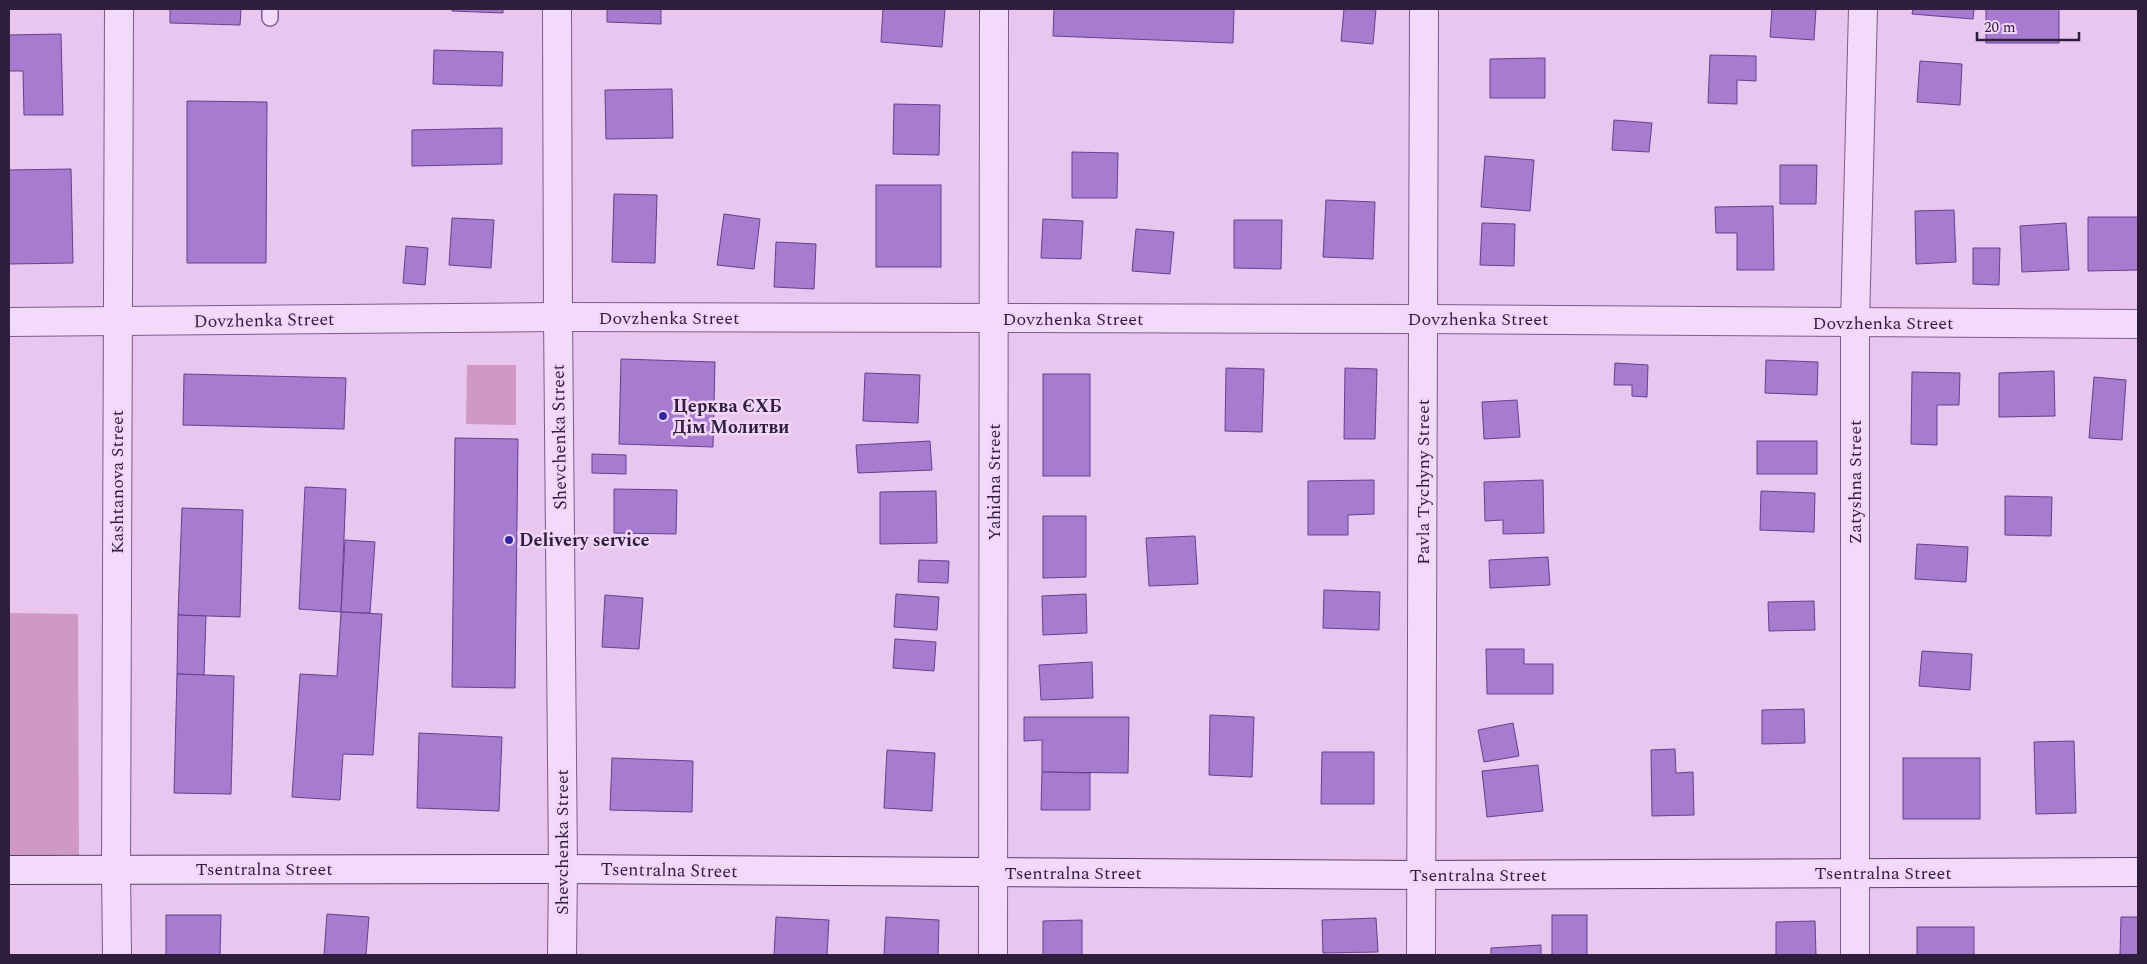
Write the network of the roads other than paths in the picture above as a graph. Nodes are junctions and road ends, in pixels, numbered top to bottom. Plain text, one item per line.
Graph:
1 (119, 9) edge
2 (557, 9) edge
3 (994, 9) edge
4 (1424, 9) edge
5 (1863, 9) edge
6 (558, 317) junction
7 (994, 319) junction
8 (1424, 319) junction
9 (118, 321) junction
10 (9, 322) edge
11 (1855, 323) junction
12 (2138, 324) edge
13 (116, 869) junction
14 (563, 869) junction
15 (9, 870) edge
16 (2138, 872) edge
17 (993, 873) junction
18 (1855, 873) junction
19 (1421, 875) junction
20 (117, 955) edge
21 (562, 955) edge
22 (993, 955) edge
23 (1421, 955) edge
24 (1855, 955) edge

1 - 9 street, Kashtanova Street
2 - 6 street, Shevchenka Street
3 - 7 street, Yahidna Street
4 - 8 street, Pavla Tychyny Street
5 - 11 street, Zatyshna Street
6 - 7 street, Dovzhenka Street
6 - 9 street, Dovzhenka Street
6 - 14 street, Shevchenka Street
7 - 8 street, Dovzhenka Street
7 - 17 street, Yahidna Street
8 - 11 street, Dovzhenka Street
8 - 19 street, Pavla Tychyny Street
9 - 10 street, Dovzhenka Street
9 - 13 street, Kashtanova Street
11 - 12 street, Dovzhenka Street
11 - 18 street, Zatyshna Street
13 - 14 street, Tsentralna Street
13 - 15 street, Tsentralna Street
13 - 20 street, Kashtanova Street
14 - 17 street, Tsentralna Street
14 - 21 street, Shevchenka Street
16 - 18 street, Tsentralna Street
17 - 19 street, Tsentralna Street
17 - 22 street, Yahidna Street
18 - 19 street, Tsentralna Street
18 - 24 street, Zatyshna Street
19 - 23 street, Pavla Tychyny Street

